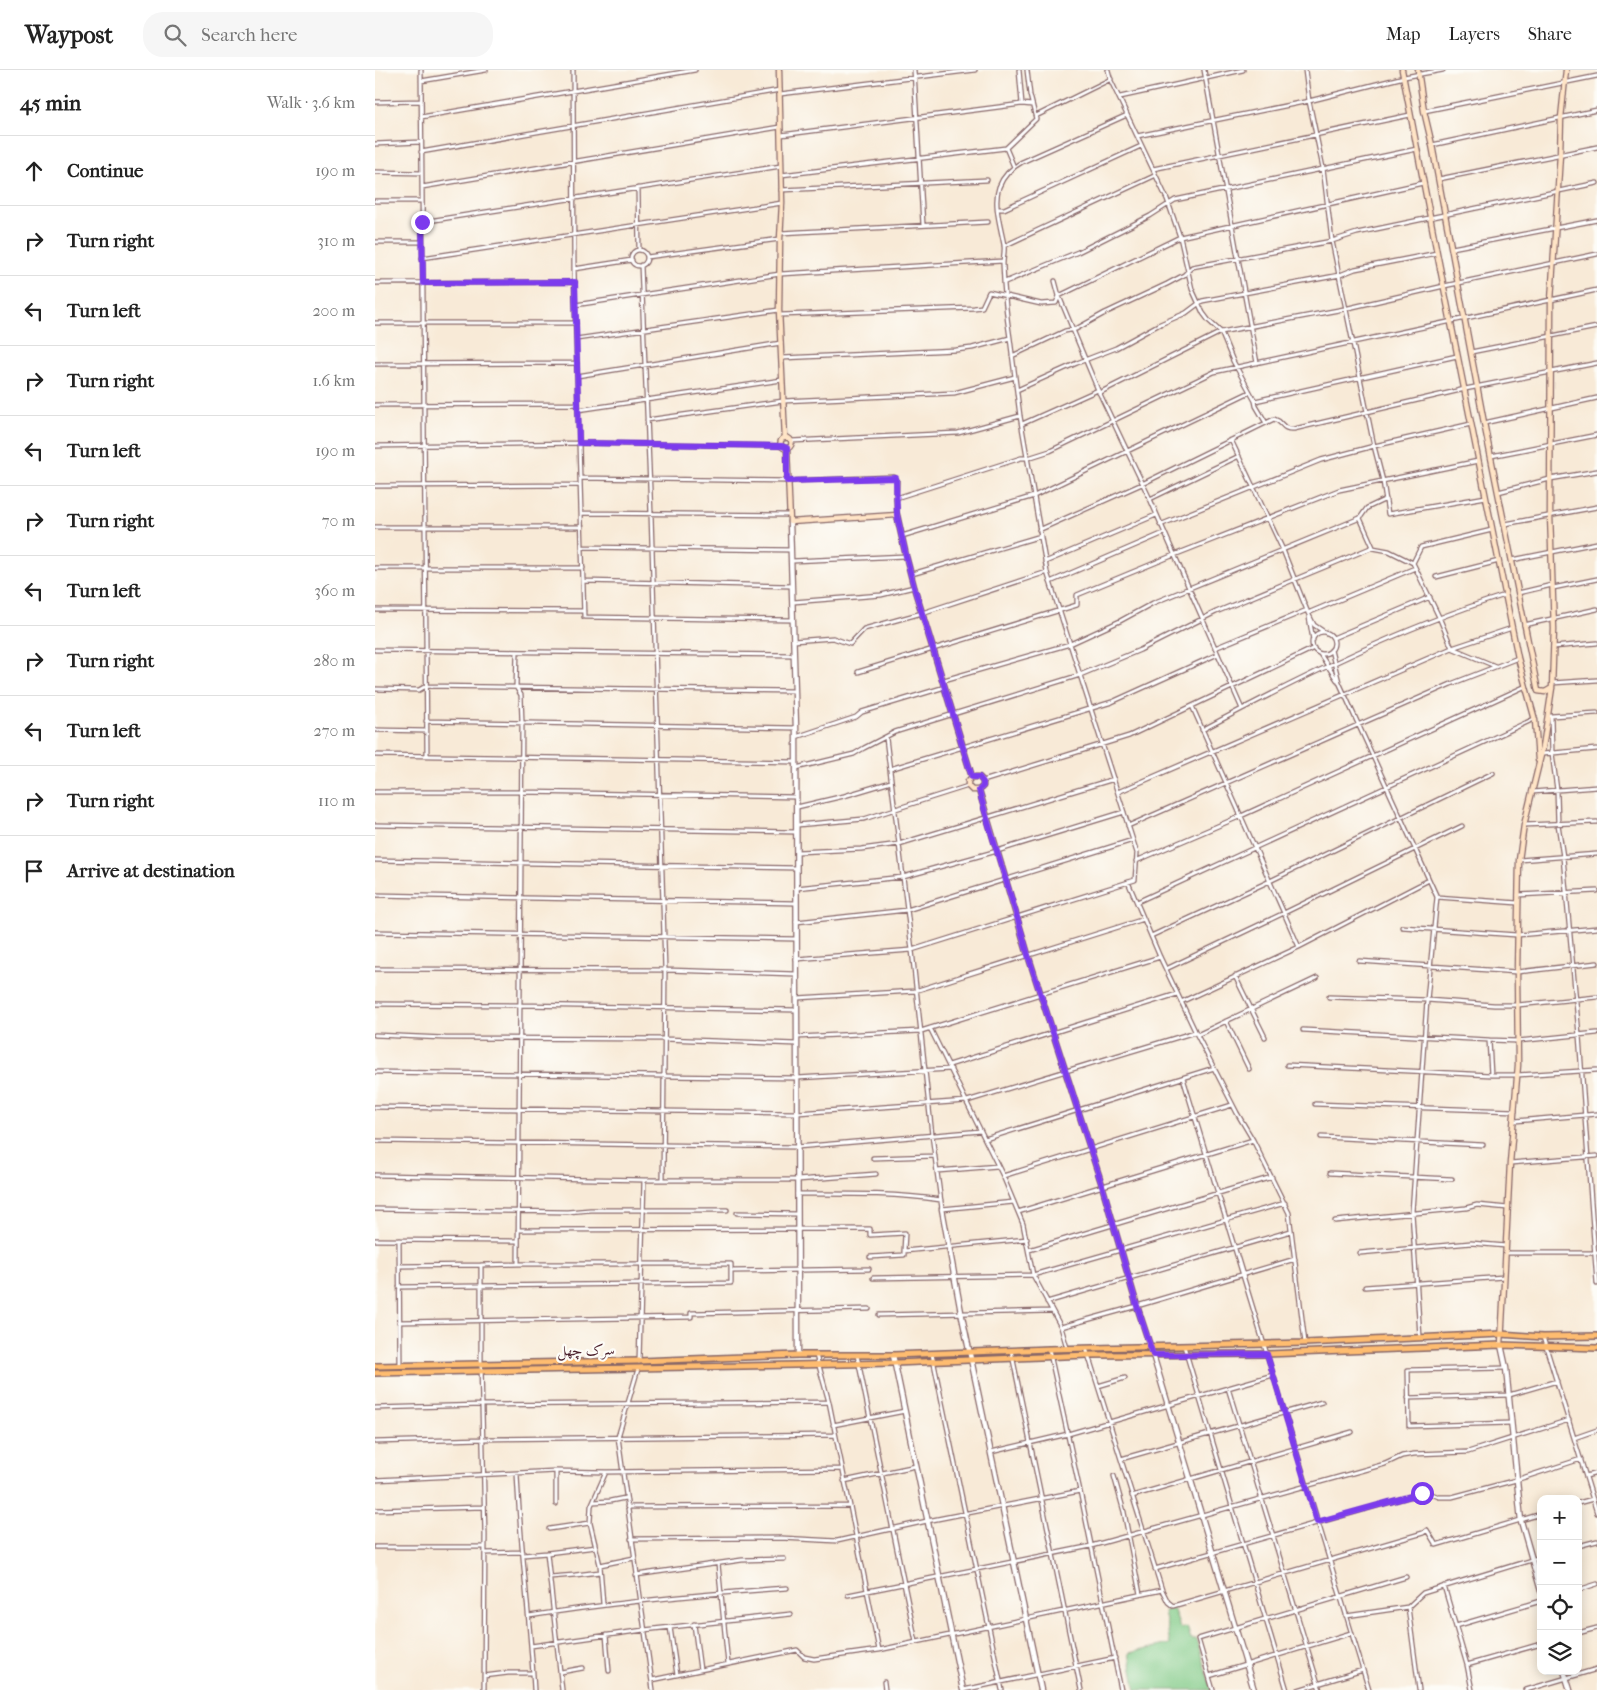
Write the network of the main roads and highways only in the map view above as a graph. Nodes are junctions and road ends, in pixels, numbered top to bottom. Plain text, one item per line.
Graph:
1 (779, 70) edge
2 (1402, 70) edge
3 (1566, 70) edge
4 (1419, 72) edge
5 (785, 438) junction
6 (787, 448) junction
7 (1552, 685) junction
8 (1538, 766) junction
9 (972, 777) junction
10 (979, 790) junction
11 (1501, 1334) junction
12 (1597, 1336) edge
13 (1501, 1345) junction
14 (1151, 1347) junction
15 (1597, 1348) edge
16 (1153, 1355) junction
17 (375, 1366) edge
18 (481, 1368) junction
19 (375, 1373) edge

1 - 5 main road
2 - 8 main road
3 - 7 main road
4 - 7 main road
5 - 6 main road
5 - 6 main road
6 - 9 main road
7 - 8 main road
8 - 11 main road
9 - 10 main road
9 - 10 main road
10 - 14 main road
11 - 12 main road, سرک چهل
11 - 13 main road
11 - 14 main road, سرک چهل
13 - 15 main road
13 - 16 main road
14 - 16 main road
14 - 18 main road, سرک چهل
16 - 18 main road
17 - 18 main road, سرک چهل
18 - 19 main road

